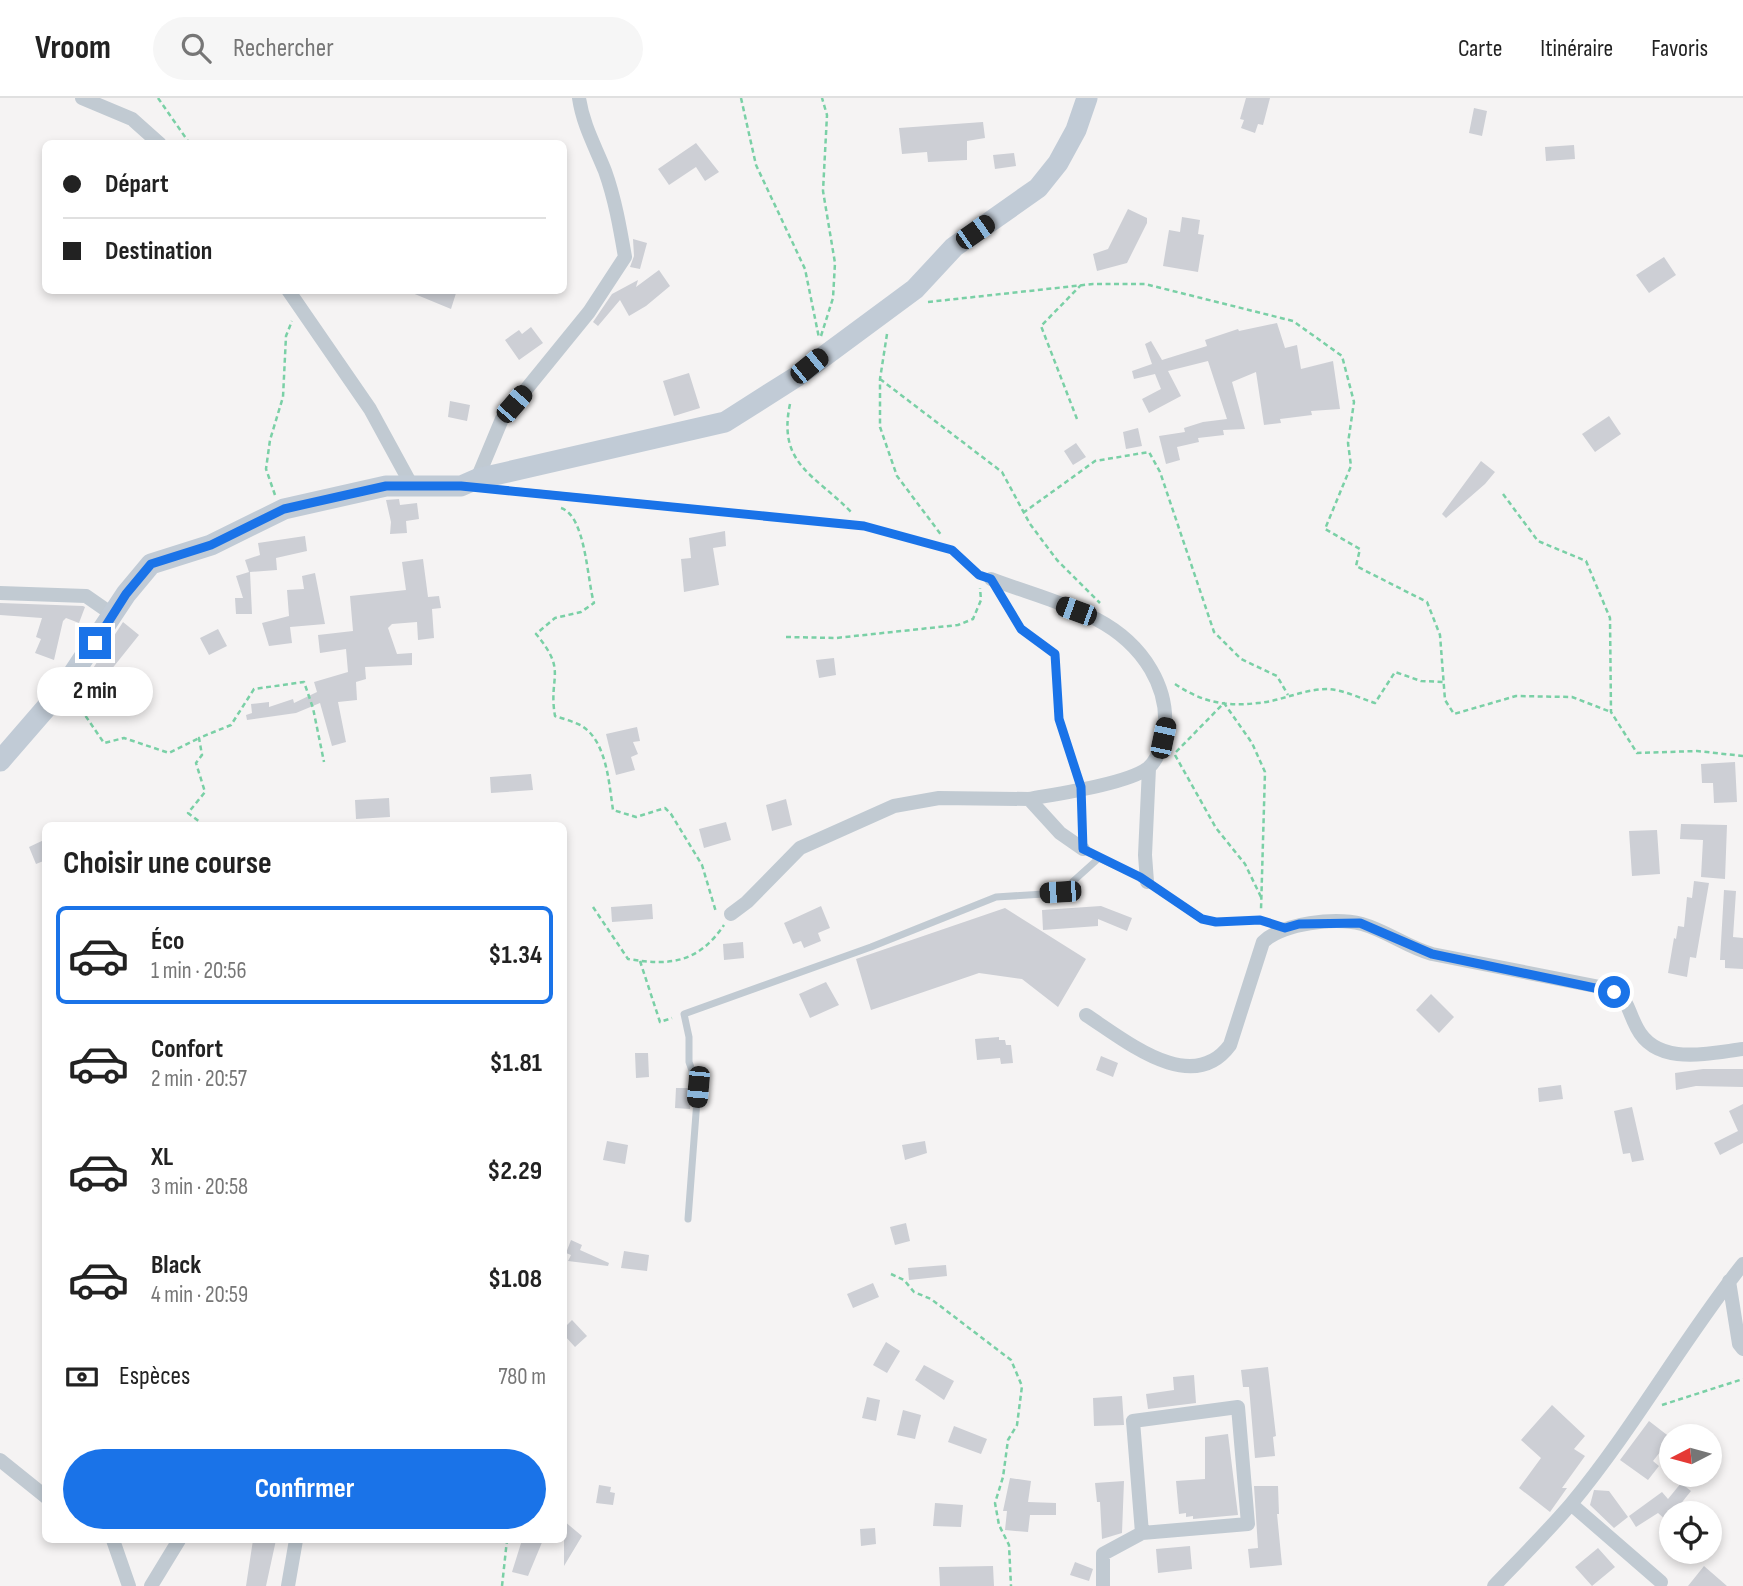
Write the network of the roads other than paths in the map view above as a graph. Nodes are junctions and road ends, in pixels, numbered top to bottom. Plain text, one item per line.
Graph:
1 (82, 98) edge
2 (579, 98) edge
3 (1083, 104) edge
4 (156, 140) edge
5 (291, 294) edge
6 (469, 482) junction
7 (412, 486) junction
8 (985, 577) junction
9 (0, 593) edge
10 (126, 594) junction
11 (0, 761) edge
12 (1149, 768) junction
13 (1081, 787) junction
14 (1029, 799) junction
15 (1083, 849) junction
16 (1099, 859) junction
17 (1147, 882) junction
18 (732, 914) road end
19 (1285, 928) junction
20 (1086, 1015) dead end
21 (1743, 1049) edge
22 (688, 1219) dead end
23 (1743, 1264) edge
24 (1730, 1281) junction
25 (1743, 1349) edge
26 (0, 1460) edge
27 (42, 1494) edge
28 (1571, 1504) junction
29 (1142, 1533) junction
30 (114, 1543) edge
31 (177, 1543) edge
32 (295, 1543) edge
33 (1661, 1582) dead end
34 (129, 1586) edge
35 (151, 1586) edge
36 (288, 1586) edge
37 (1103, 1586) edge
38 (1494, 1586) edge

1 - 4 street
2 - 6 street
3 - 6 street
5 - 7 street
6 - 7 street
6 - 8 lane
7 - 10 street
8 - 12 street
8 - 13 lane
9 - 10 street
10 - 11 street
12 - 13 street
12 - 17 street
13 - 14 street
13 - 15 lane
14 - 15 street
14 - 18 street
15 - 16 lane
16 - 17 lane
16 - 22 lane
17 - 19 lane
19 - 20 street
19 - 21 street
23 - 24 street
24 - 25 street
24 - 28 street
26 - 27 street
28 - 33 street
28 - 38 street
29 - 29 street
29 - 37 street
30 - 34 street
31 - 35 street
32 - 36 street

